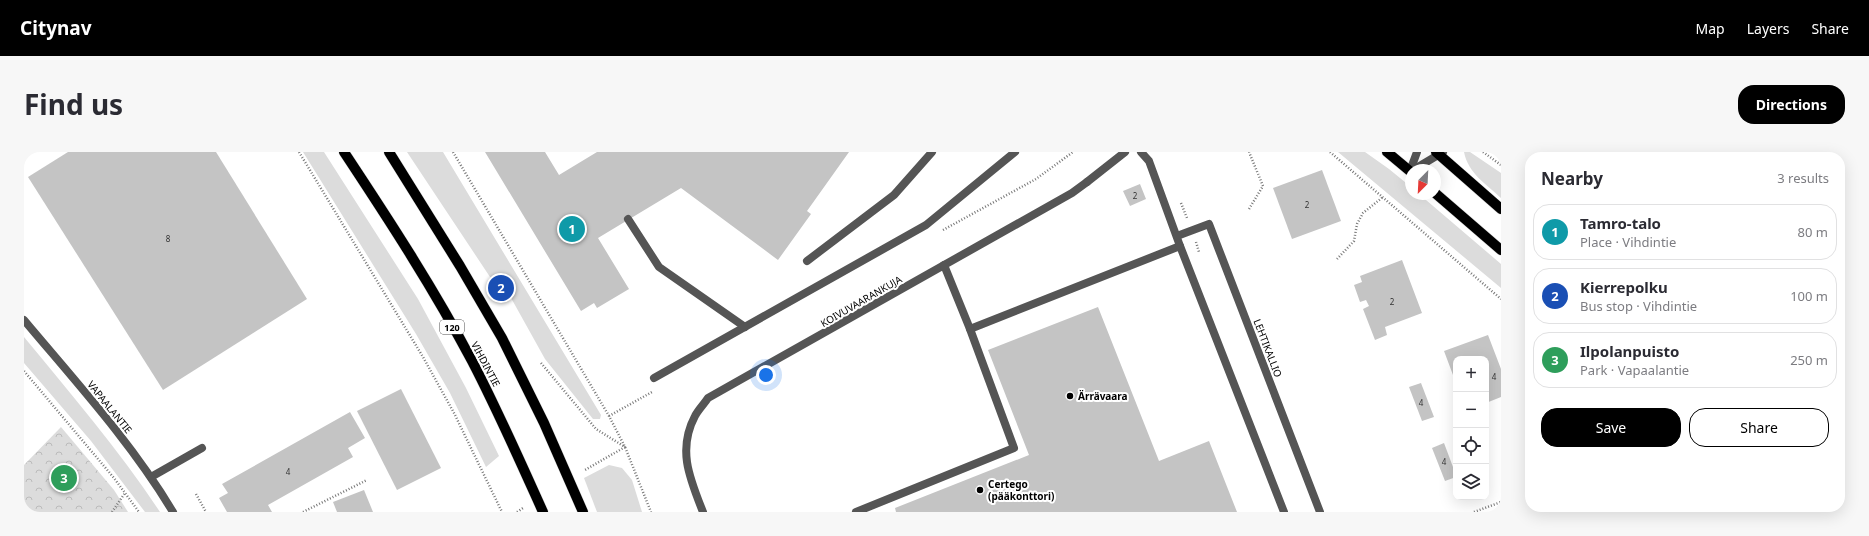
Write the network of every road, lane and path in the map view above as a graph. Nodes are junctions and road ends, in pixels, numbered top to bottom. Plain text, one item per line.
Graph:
1 (299, 152) edge
2 (344, 152) edge
3 (388, 152) edge
4 (453, 152) edge
5 (932, 152) edge
6 (1014, 152) edge
7 (1125, 152) edge
8 (1141, 152) edge
9 (1249, 152) edge
10 (1330, 152) edge
11 (1386, 152) edge
12 (1417, 152) edge
13 (1483, 152) edge
14 (1440, 153) edge
15 (1413, 164) edge
16 (1422, 164) edge
17 (1501, 164) edge
18 (1405, 166) edge
19 (1383, 197) junction
20 (1441, 198) edge
21 (1249, 209) dead end
22 (1501, 209) edge
23 (628, 219) dead end
24 (1176, 236) junction
25 (1180, 246) junction
26 (1501, 250) edge
27 (1337, 259) dead end
28 (807, 261) dead end
29 (944, 265) junction
30 (1501, 299) edge
31 (24, 320) edge
32 (745, 326) junction
33 (970, 329) junction
34 (541, 362) dead end
35 (24, 371) edge
36 (654, 378) dead end
37 (625, 447) junction
38 (202, 448) dead end
39 (585, 470) dead end
40 (152, 477) junction
41 (367, 480) dead end
42 (125, 493) junction
43 (196, 494) dead end
44 (1501, 502) edge
45 (523, 508) dead end
46 (112, 512) edge
47 (139, 512) edge
48 (173, 512) edge
49 (206, 512) edge
50 (303, 512) edge
51 (502, 512) edge
52 (517, 512) edge
53 (542, 512) edge
54 (583, 512) edge
55 (651, 512) edge
56 (703, 512) edge
57 (856, 512) edge
58 (1284, 512) edge
59 (1320, 512) edge
60 (1474, 512) edge

1 - 51 path
2 - 53 main road, VIHDINTIE / 120
3 - 54 main road
4 - 37 path
5 - 28 street
6 - 32 street
7 - 29 street, KOIVUVAARANKUJA
8 - 24 street
9 - 21 path
10 - 19 path
11 - 18 main road
12 - 15 street
13 - 17 path
14 - 16 street
14 - 22 main road
19 - 27 path
19 - 30 path
20 - 26 main road
23 - 32 street
24 - 25 street
24 - 59 street, LEHTIKALLIO
25 - 33 street
25 - 58 street
29 - 33 street
29 - 56 street, KOIVUVAARANKUJA
31 - 40 street, VAPAALANTIE
32 - 36 street
33 - 57 street
34 - 37 path
35 - 42 path
37 - 39 path
37 - 55 path
38 - 40 street
40 - 48 street, VAPAALANTIE
41 - 50 path
42 - 46 path
42 - 47 path
43 - 49 path
44 - 60 path
45 - 52 path

